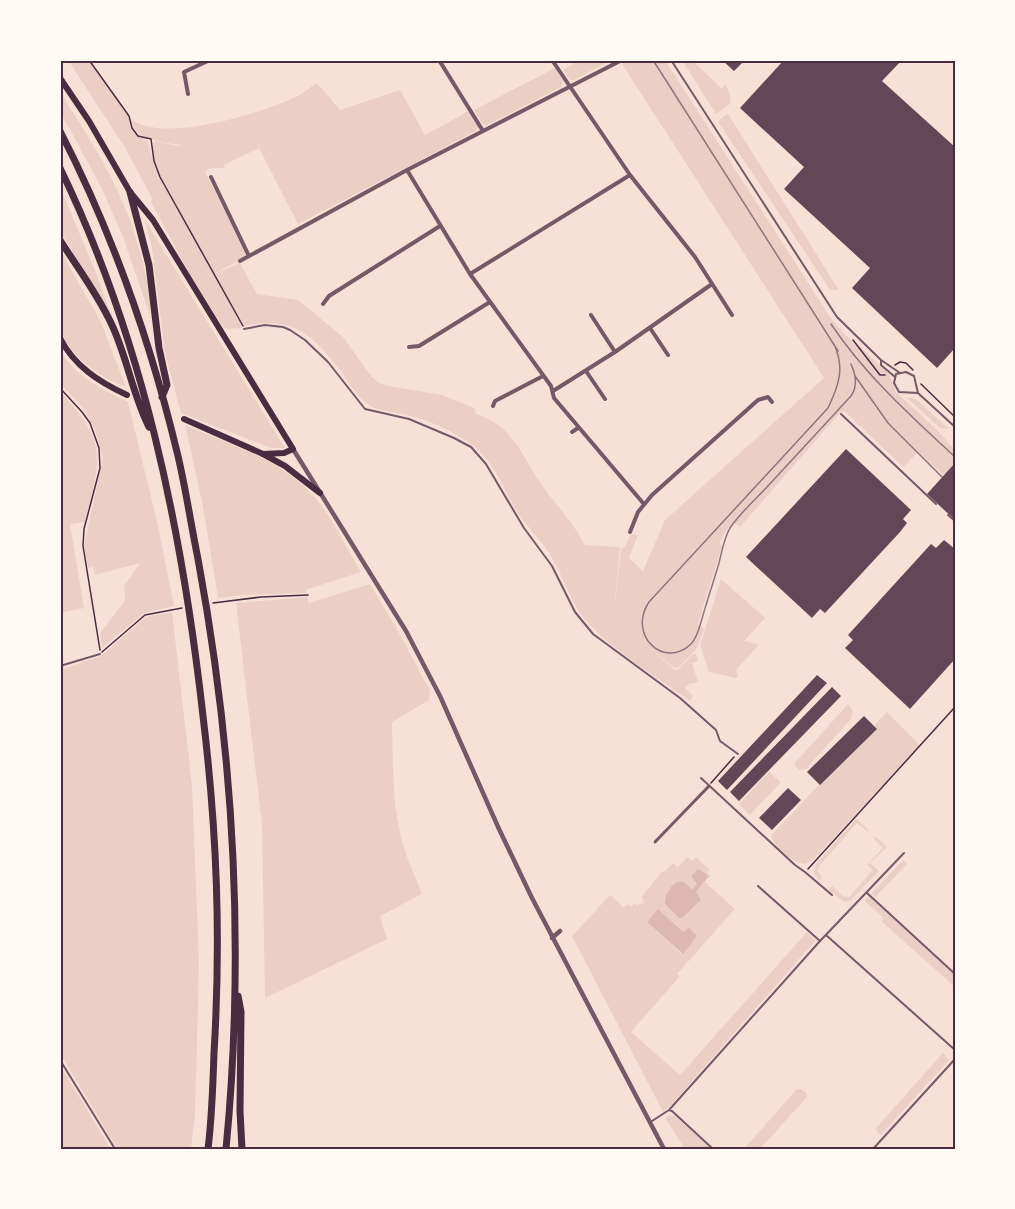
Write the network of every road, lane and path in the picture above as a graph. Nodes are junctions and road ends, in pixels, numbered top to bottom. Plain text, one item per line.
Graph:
1 (89, 60) edge
2 (210, 60) edge
3 (439, 60) edge
4 (552, 60) edge
5 (622, 60) edge
6 (670, 60) edge
7 (60, 78) edge
8 (569, 88) junction
9 (188, 94) dead end
10 (60, 131) edge
11 (483, 131) junction
12 (60, 168) edge
13 (407, 170) junction
14 (630, 175) junction
15 (211, 177) dead end
16 (130, 192) junction
17 (440, 226) junction
18 (60, 240) edge
19 (249, 256) junction
20 (240, 261) dead end
21 (470, 274) junction
22 (712, 284) junction
23 (490, 302) junction
24 (323, 304) dead end
25 (591, 315) dead end
26 (732, 315) dead end
27 (650, 328) junction
28 (846, 328) junction
29 (244, 329) joint
30 (60, 338) edge
31 (410, 347) dead end
32 (615, 352) junction
33 (668, 355) dead end
34 (881, 360) junction
35 (894, 366) dead end
36 (586, 371) junction
37 (914, 372) dead end
38 (887, 373) dead end
39 (900, 373) junction
40 (543, 375) junction
41 (895, 377) junction
42 (920, 382) dead end
43 (60, 388) edge
44 (553, 391) junction
45 (918, 393) junction
46 (127, 395) dead end
47 (162, 397) junction
48 (604, 399) dead end
49 (772, 402) dead end
50 (493, 406) dead end
51 (841, 414) dead end
52 (955, 417) edge
53 (184, 419) dead end
54 (578, 428) junction
55 (955, 428) edge
56 (572, 432) dead end
57 (155, 440) junction
58 (293, 449) junction
59 (263, 454) junction
60 (320, 493) junction
61 (643, 503) junction
62 (936, 504) dead end
63 (948, 515) dead end
64 (955, 521) edge
65 (630, 532) dead end
66 (308, 596) dead end
67 (208, 604) dead end
68 (187, 608) dead end
69 (100, 654) junction
70 (60, 666) edge
71 (955, 707) edge
72 (738, 754) joint
73 (701, 778) dead end
74 (709, 786) junction
75 (656, 842) dead end
76 (904, 853) dead end
77 (805, 872) junction
78 (758, 886) dead end
79 (867, 893) junction
80 (832, 895) dead end
81 (560, 931) dead end
82 (826, 935) junction
83 (552, 938) junction
84 (820, 941) junction
85 (955, 974) edge
86 (236, 978) junction
87 (955, 1050) edge
88 (955, 1059) edge
89 (60, 1060) edge
90 (669, 1110) junction
91 (649, 1122) junction
92 (115, 1149) edge
93 (208, 1149) edge
94 (226, 1149) edge
95 (242, 1149) edge
96 (664, 1149) edge
97 (713, 1149) edge
98 (873, 1149) edge

1 - 29 path
2 - 9 street
3 - 11 street
4 - 8 street
5 - 8 street
6 - 28 lane
7 - 16 main road
8 - 11 street
8 - 14 street
10 - 47 highway
11 - 13 street
12 - 57 highway
13 - 17 street
13 - 19 street
14 - 21 street
14 - 22 street
15 - 19 street
16 - 47 highway
16 - 58 main road
17 - 21 street
17 - 24 street
18 - 57 highway
19 - 20 street
21 - 23 street
22 - 26 street
22 - 27 street
23 - 31 street
23 - 40 street
25 - 32 street
27 - 32 street
27 - 33 street
28 - 34 lane
28 - 38 path
29 - 72 lane
30 - 46 main road
32 - 36 street
34 - 39 lane
34 - 41 lane
35 - 37 path
36 - 44 street
36 - 48 street
39 - 41 lane
39 - 45 lane
40 - 44 street
40 - 50 street
41 - 45 lane
42 - 52 path
43 - 69 path
44 - 54 street
45 - 55 lane
47 - 86 highway
49 - 61 street
51 - 62 lane
53 - 59 main road
54 - 56 street
54 - 61 street
57 - 93 highway
58 - 59 main road
58 - 60 street
59 - 60 main road
60 - 83 street
61 - 65 street
63 - 64 lane
66 - 67 path
68 - 69 path
69 - 70 lane
71 - 77 path
72 - 74 path
73 - 74 lane
74 - 75 street
74 - 77 lane
76 - 79 lane
77 - 80 lane
78 - 84 lane
79 - 82 lane
79 - 85 lane
81 - 83 street
82 - 84 lane
82 - 87 lane
83 - 91 street
84 - 90 lane
86 - 94 highway
86 - 95 highway
88 - 98 lane
89 - 92 lane
90 - 91 lane
90 - 97 lane
91 - 96 street

